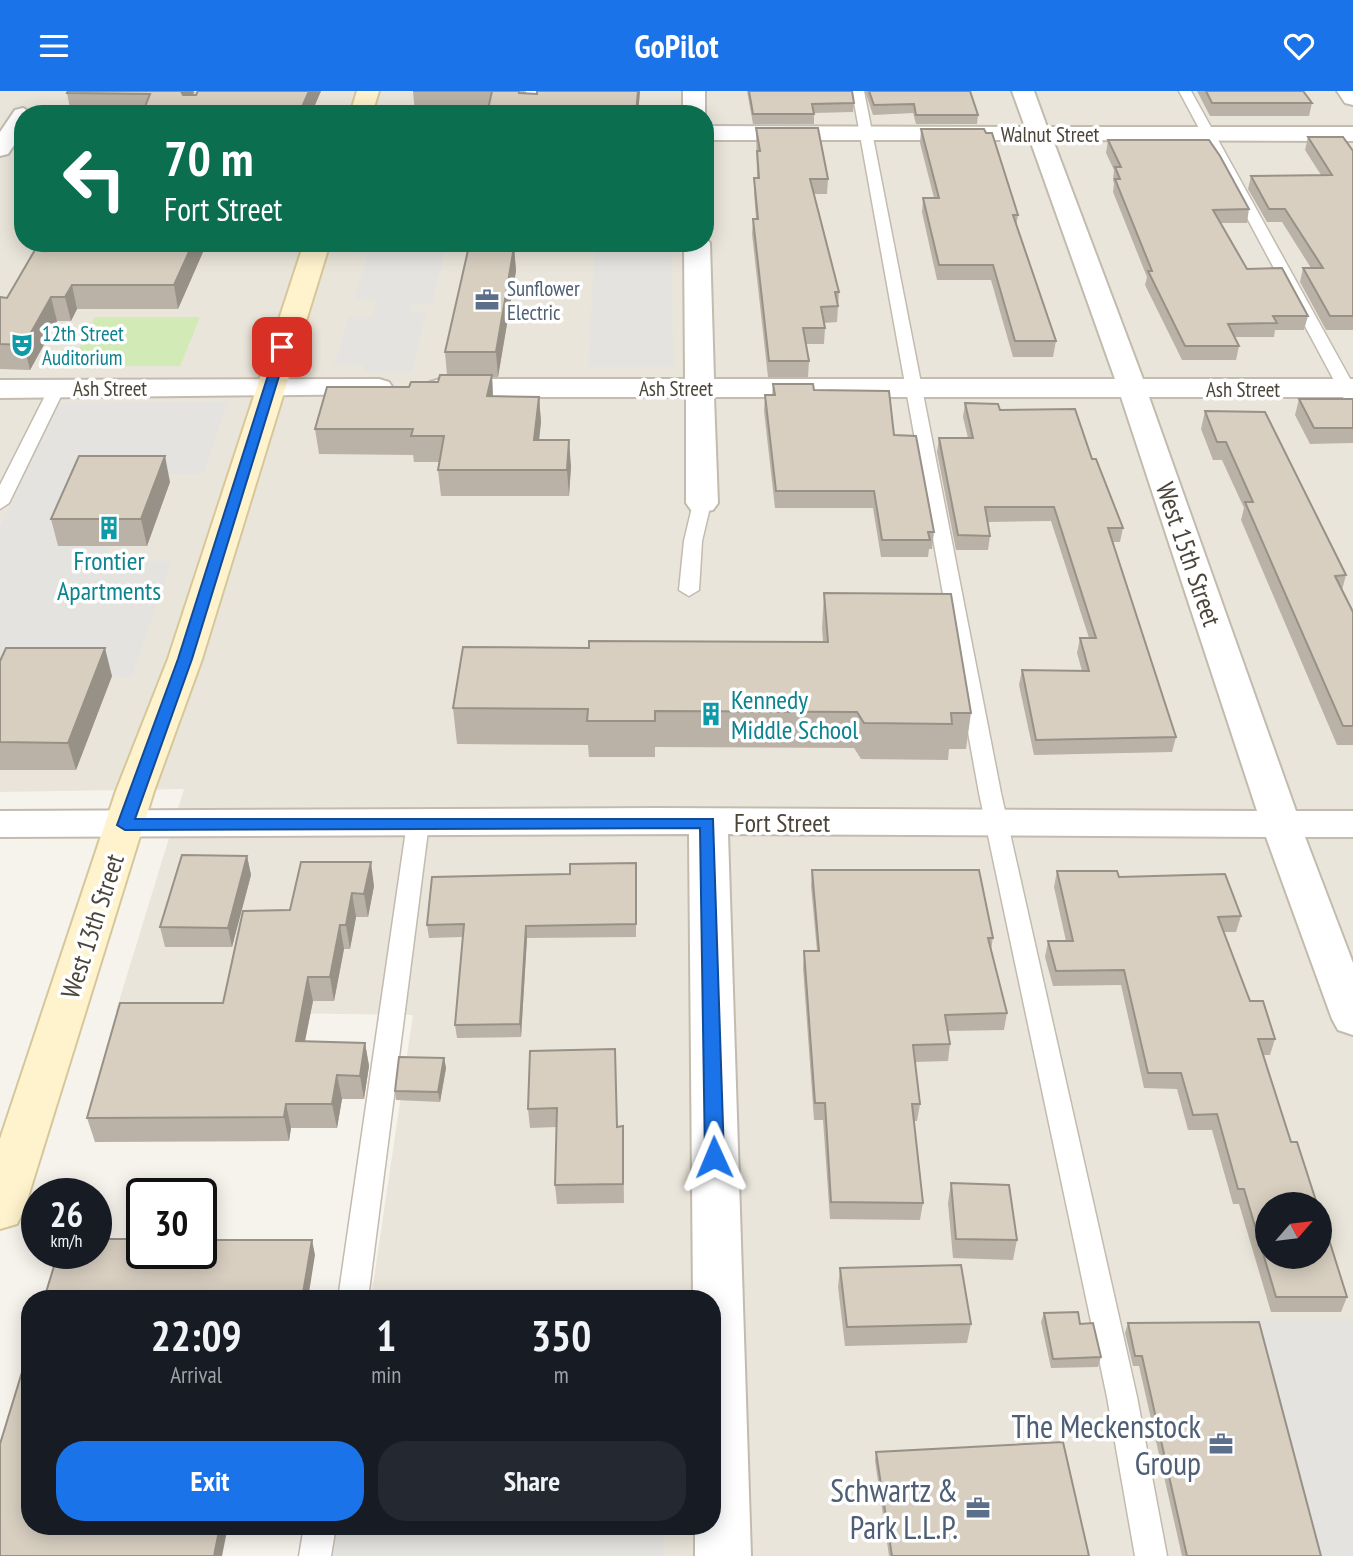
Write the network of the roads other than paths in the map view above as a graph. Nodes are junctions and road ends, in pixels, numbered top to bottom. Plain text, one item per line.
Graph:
1 (858, 91) edge
2 (1023, 91) edge
3 (1185, 91) edge
4 (1348, 91) edge
5 (1353, 98) edge
6 (714, 133) edge
7 (867, 134) junction
8 (1039, 134) junction
9 (1209, 134) junction
10 (1353, 134) edge
11 (314, 252) edge
12 (697, 252) edge
13 (271, 387) junction
14 (57, 388) junction
15 (700, 388) junction
16 (1132, 388) junction
17 (0, 389) edge
18 (916, 389) junction
19 (1351, 392) edge
20 (0, 503) edge
21 (702, 503) joint
22 (689, 590) dead end
23 (708, 822) junction
24 (998, 822) junction
25 (418, 823) junction
26 (0, 824) edge
27 (1353, 824) edge
28 (125, 825) junction
29 (1283, 825) junction
30 (1353, 1019) edge
31 (0, 1210) edge
32 (354, 1290) edge
33 (718, 1290) edge
34 (721, 1458) edge
35 (318, 1535) edge
36 (315, 1556) edge
37 (723, 1556) edge
38 (1151, 1556) edge

1 - 7 lane
2 - 8 street, West 15th Street
3 - 9 lane
4 - 5 street
6 - 7 street, Walnut Street
7 - 8 street, Walnut Street
7 - 18 lane
8 - 9 street, Walnut Street
8 - 16 street, West 15th Street
9 - 10 street, Walnut Street
9 - 19 lane
11 - 13 street, West 13th Street
12 - 15 street
13 - 14 street, Ash Street
13 - 15 street, Ash Street
13 - 28 street, West 13th Street
14 - 17 street, Ash Street
14 - 20 lane
15 - 18 street, Ash Street
15 - 21 street
16 - 18 street, Ash Street
16 - 19 street, Ash Street
16 - 29 street, West 15th Street
18 - 24 lane
21 - 22 lane
23 - 24 street, Fort Street
23 - 25 street, Fort Street
23 - 33 street
24 - 29 street, Fort Street
24 - 38 lane
25 - 28 street, Fort Street
25 - 32 lane
26 - 28 street, Fort Street
27 - 29 street, Fort Street
28 - 31 street, West 13th Street
29 - 30 street, West 15th Street
34 - 37 street
35 - 36 lane

